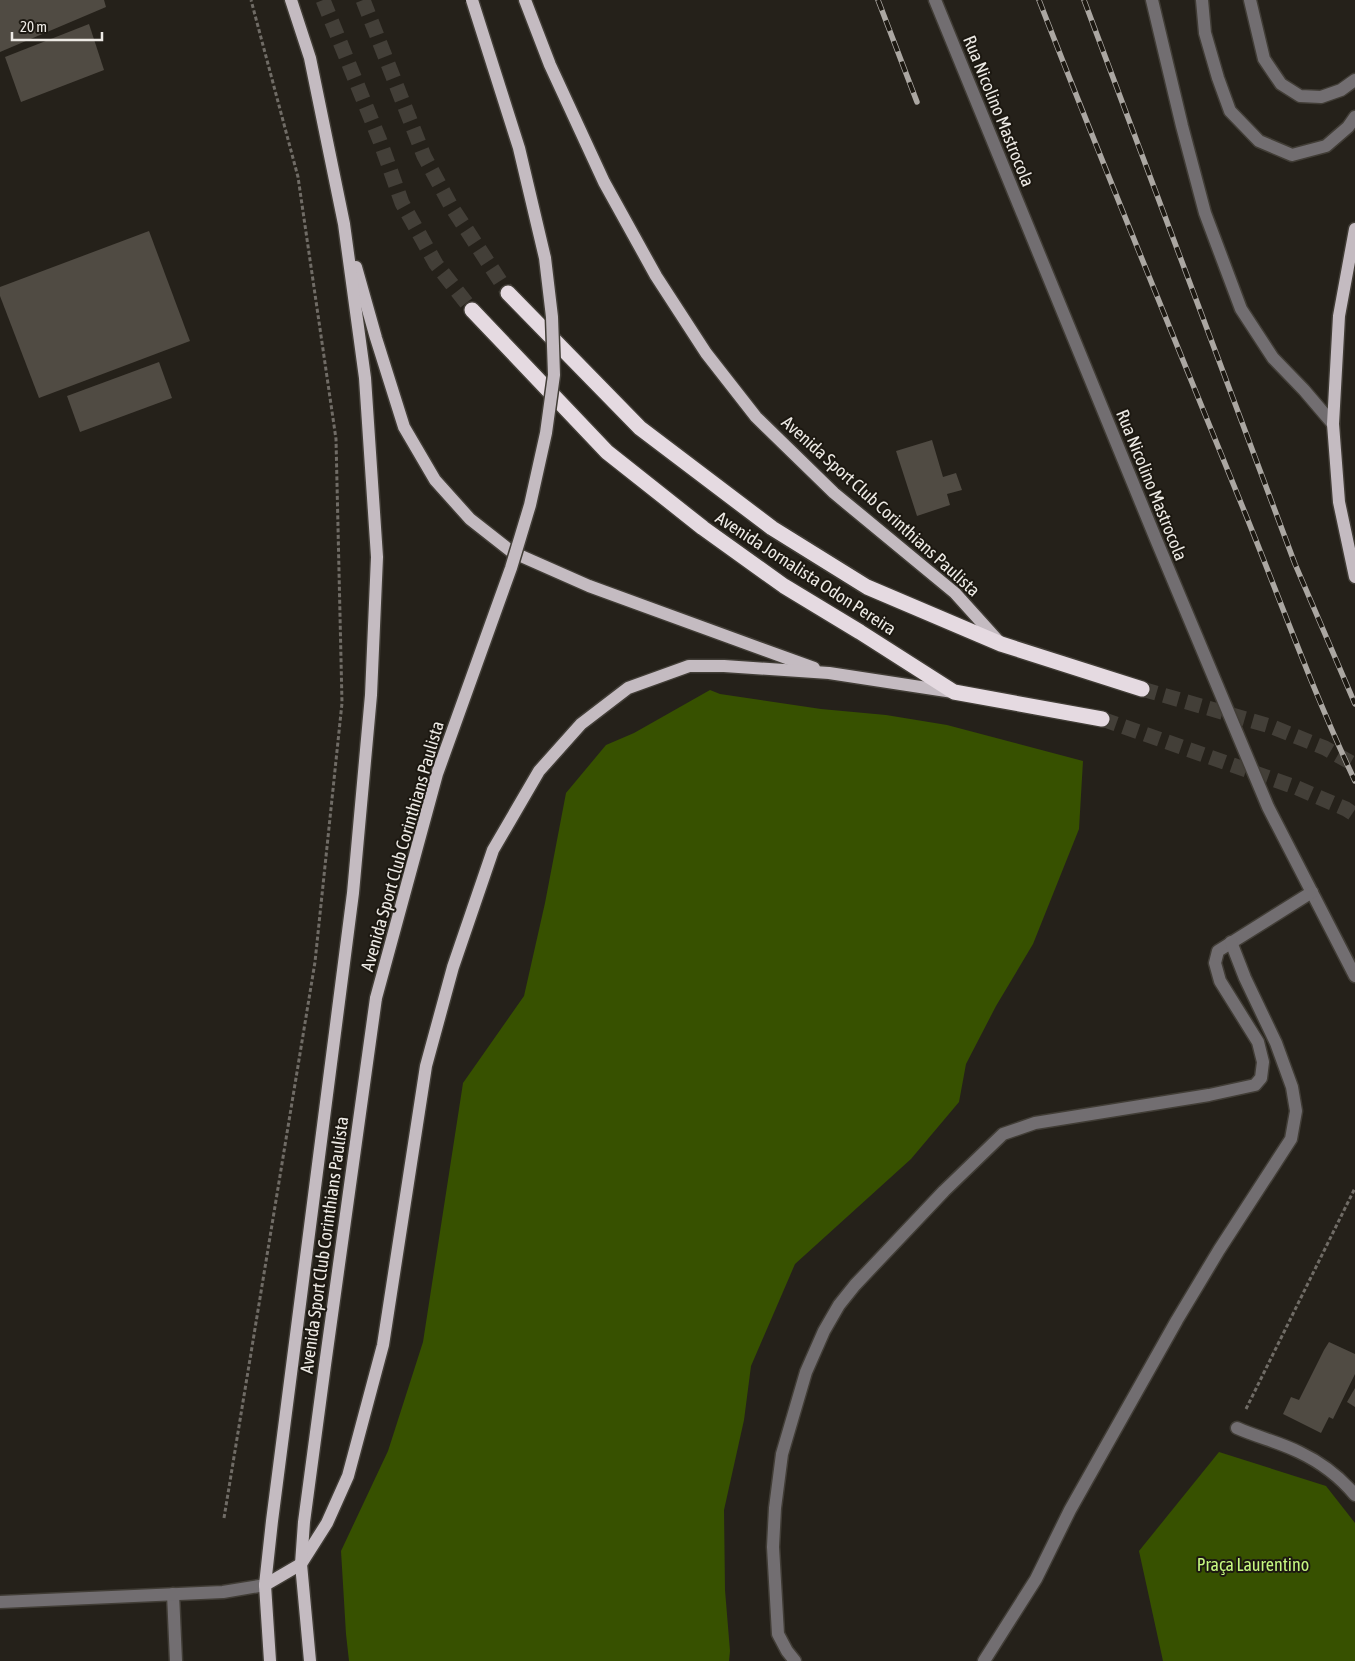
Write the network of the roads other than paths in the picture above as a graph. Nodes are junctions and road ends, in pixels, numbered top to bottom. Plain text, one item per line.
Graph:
1 (292, 0) edge
2 (472, 0) edge
3 (525, 0) edge
4 (935, 0) edge
5 (1152, 0) edge
6 (1202, 0) edge
7 (1250, 0) edge
8 (1355, 80) edge
9 (1355, 117) edge
10 (344, 224) junction
11 (1355, 229) edge
12 (508, 293) tunnel mouth
13 (472, 310) tunnel mouth
14 (1333, 424) junction
15 (1355, 577) edge
16 (1001, 644) junction
17 (829, 673) junction
18 (1142, 689) tunnel mouth
19 (954, 692) junction
20 (1102, 719) tunnel mouth
21 (1312, 892) junction
22 (1231, 942) junction
23 (1355, 976) edge
24 (1237, 1428) road end
25 (1355, 1495) edge
26 (301, 1564) junction
27 (265, 1585) junction
28 (173, 1594) junction
29 (0, 1602) edge
30 (176, 1661) edge
31 (270, 1661) edge
32 (310, 1661) edge
33 (795, 1661) edge
34 (984, 1661) edge

1 - 10 main road, Avenida Sport Club Corinthians Paulista
2 - 26 main road, Avenida Sport Club Corinthians Paulista, bridge
3 - 16 main road, Avenida Sport Club Corinthians Paulista
4 - 21 street, Rua Nicolino Mastrocola
5 - 14 street
6 - 9 street
7 - 8 street
10 - 17 main road
10 - 27 main road, Avenida Sport Club Corinthians Paulista
11 - 14 main road
12 - 16 highway, Avenida Jornalista Odon Pereira
13 - 19 highway, Avenida Jornalista Odon Pereira
14 - 15 main road
16 - 18 highway, Avenida Jornalista Odon Pereira
17 - 19 main road
17 - 26 main road
19 - 20 highway, Avenida Jornalista Odon Pereira
21 - 22 street
21 - 23 street, Rua Nicolino Mastrocola
22 - 33 street
22 - 34 street
24 - 25 street
26 - 27 main road
26 - 32 main road, Avenida Sport Club Corinthians Paulista
27 - 28 street
27 - 31 main road, Avenida Sport Club Corinthians Paulista
28 - 29 street
28 - 30 street

